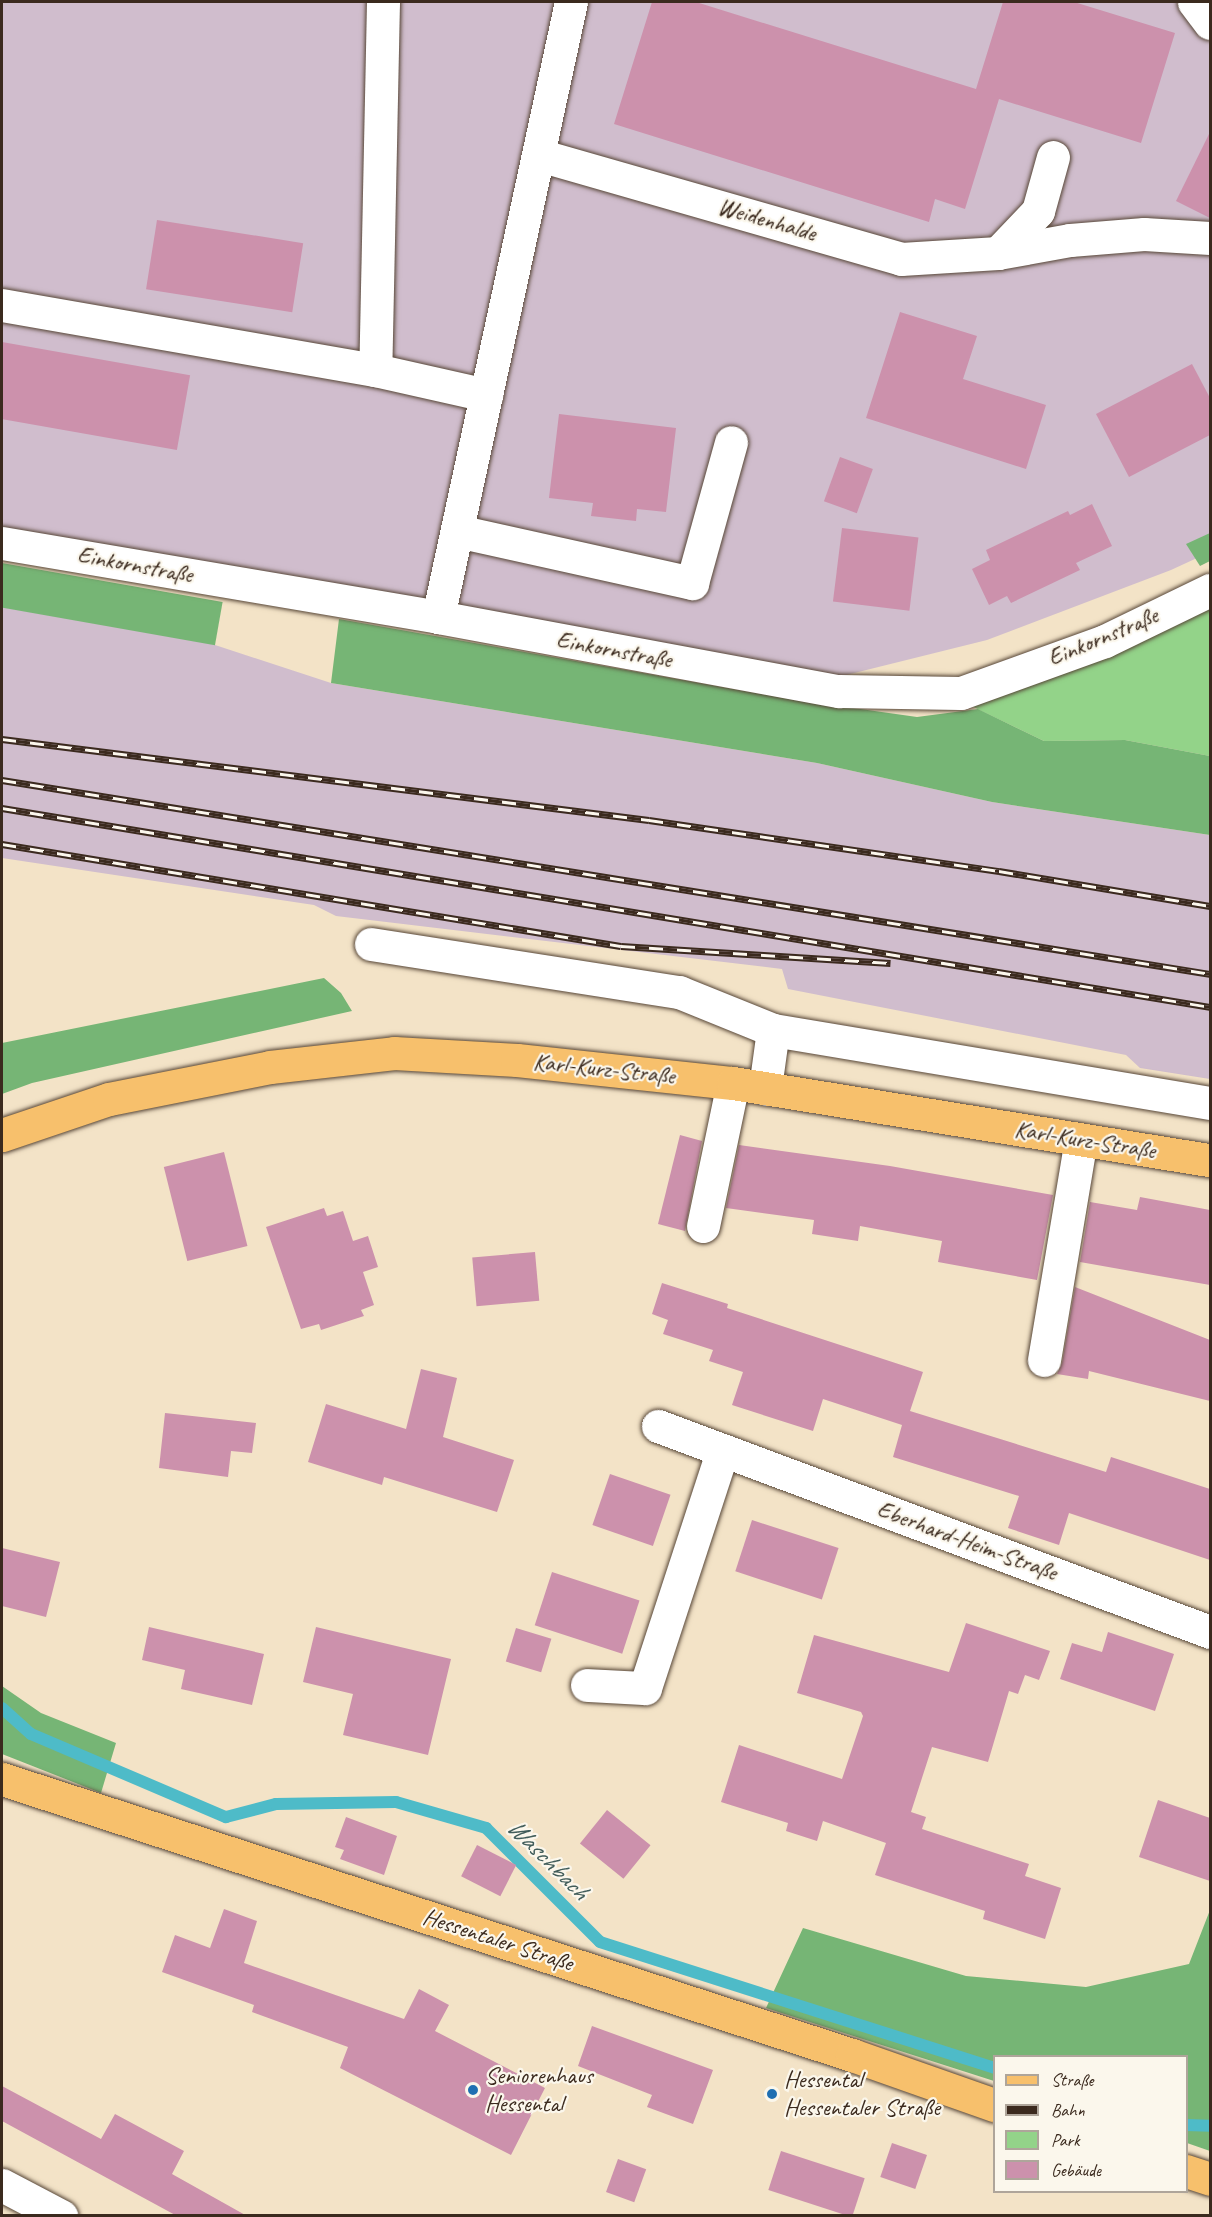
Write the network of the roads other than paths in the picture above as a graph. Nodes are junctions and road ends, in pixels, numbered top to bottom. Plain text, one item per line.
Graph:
1 (383, 2) edge
2 (571, 2) edge
3 (1194, 2) edge
4 (1210, 23) edge
5 (539, 154) junction
6 (1053, 157) dead end
7 (1210, 238) edge
8 (998, 253) junction
9 (2, 305) edge
10 (375, 370) junction
11 (486, 395) junction
12 (731, 442) dead end
13 (457, 531) junction
14 (2, 543) edge
15 (1210, 590) edge
16 (438, 617) junction
17 (371, 944) dead end
18 (773, 1030) junction
19 (733, 1083) junction
20 (765, 1088) junction
21 (1210, 1103) edge
22 (2, 1135) edge
23 (1081, 1140) junction
24 (1210, 1160) edge
25 (703, 1226) dead end
26 (1044, 1360) dead end
27 (658, 1426) dead end
28 (723, 1450) junction
29 (1210, 1632) edge
30 (587, 1685) dead end
31 (2, 1779) edge
32 (993, 2104) edge
33 (1188, 2172) edge
34 (1210, 2179) edge
35 (2, 2185) edge
36 (61, 2216) edge

1 - 10 street
2 - 5 street
3 - 4 street
5 - 8 street, Weidenhalde
5 - 11 street
6 - 8 street
7 - 8 street, Weidenhalde
9 - 10 street
10 - 11 street
11 - 13 street
12 - 13 street
13 - 16 street
14 - 16 street, Einkornstraße
15 - 16 street, Einkornstraße
17 - 18 street
18 - 20 street
18 - 21 street
19 - 20 main road, Karl-Kurz-Straße
19 - 22 main road, Karl-Kurz-Straße
19 - 25 street
20 - 23 main road, Karl-Kurz-Straße
23 - 24 main road, Karl-Kurz-Straße
23 - 26 street
27 - 28 street, Eberhard-Heim-Straße
28 - 29 street, Eberhard-Heim-Straße
28 - 30 street
31 - 32 main road, Hessentaler Straße
33 - 34 main road
35 - 36 street

